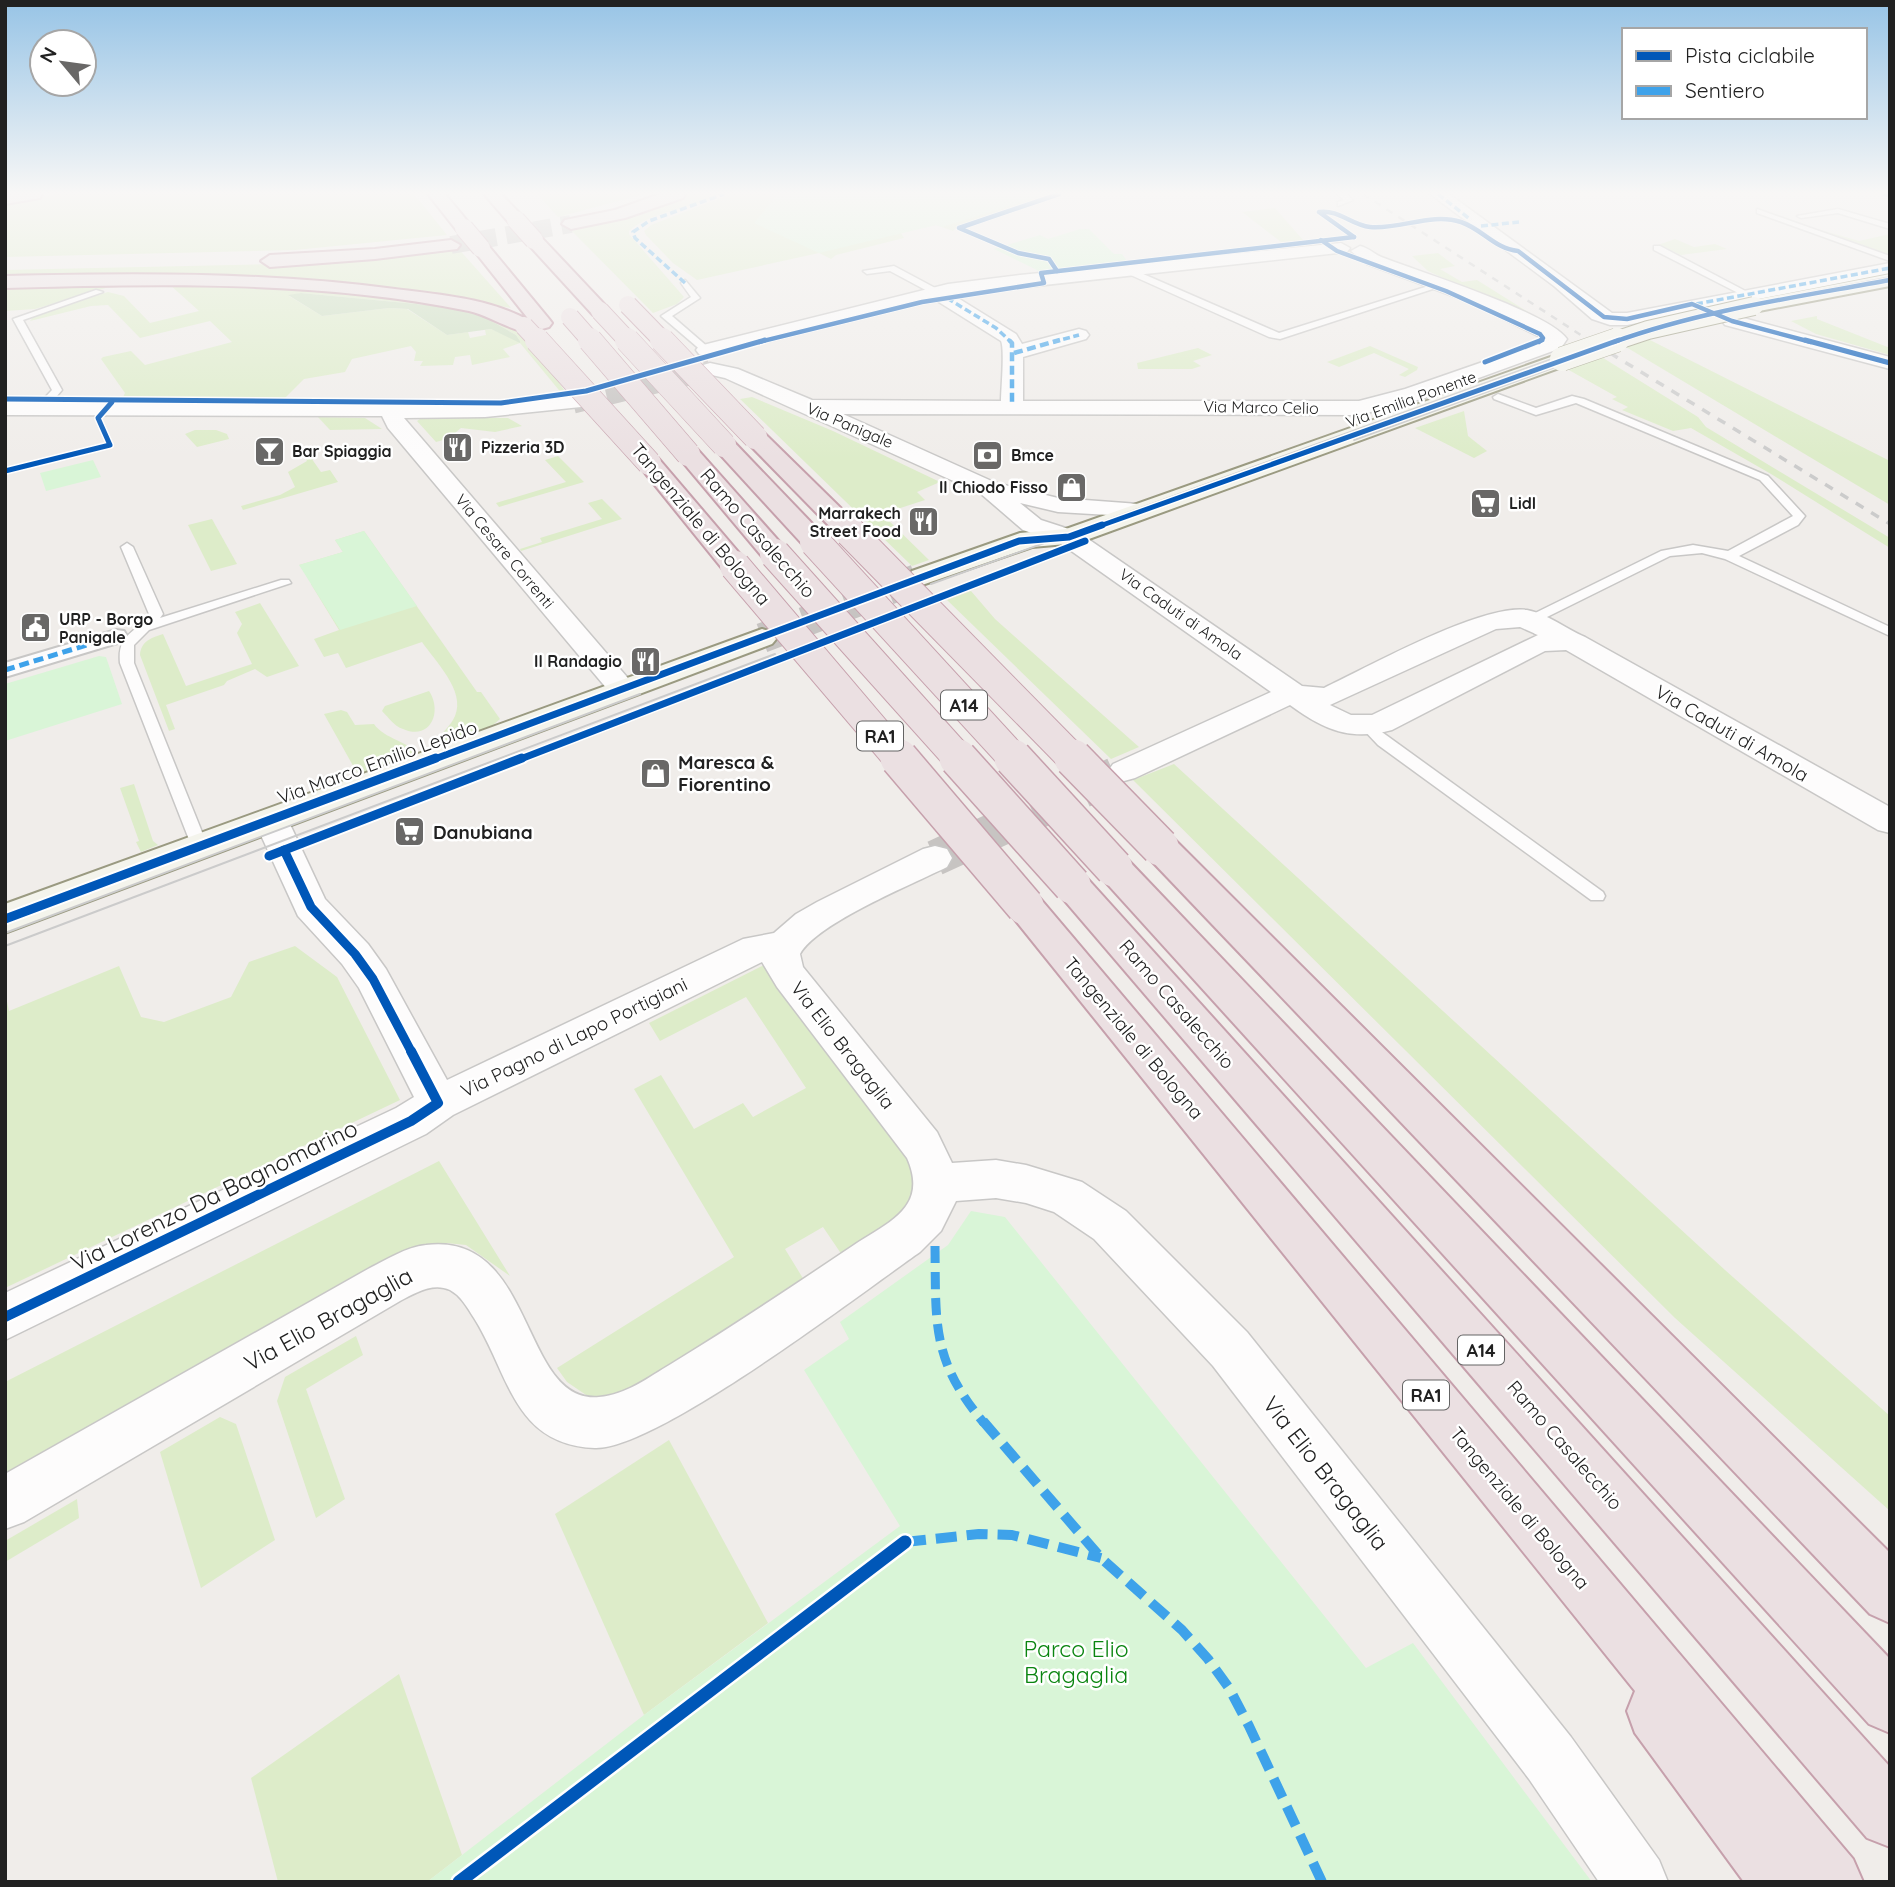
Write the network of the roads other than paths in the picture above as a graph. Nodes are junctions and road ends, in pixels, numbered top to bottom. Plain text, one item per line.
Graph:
1 (267, 282) edge
2 (504, 282) edge
3 (573, 282) edge
4 (917, 282) edge
5 (1006, 282) edge
6 (1155, 282) edge
7 (1433, 282) edge
8 (1560, 282) edge
9 (1719, 282) edge
10 (1829, 282) edge
11 (1876, 282) edge
12 (685, 283) dead end
13 (1441, 285) junction
14 (99, 292) dead end
15 (936, 292) junction
16 (623, 300) dead end
17 (1752, 300) junction
18 (565, 312) dead end
19 (1732, 321) dead end
20 (533, 325) junction
21 (1711, 326) dead end
22 (1079, 335) dead end
23 (1805, 340) junction
24 (1014, 353) junction
25 (711, 363) junction
26 (1890, 363) edge
27 (1498, 397) dead end
28 (573, 402) tunnel mouth
29 (944, 406) junction
30 (1012, 406) junction
31 (808, 407) junction
32 (5, 408) edge
33 (41, 408) junction
34 (393, 410) junction
35 (912, 452) junction
36 (988, 488) junction
37 (1143, 510) junction
38 (1023, 532) junction
39 (1069, 537) junction
40 (127, 547) dead end
41 (1729, 556) junction
42 (922, 577) tunnel mouth
43 (285, 583) dead end
44 (143, 628) junction
45 (1536, 632) junction
46 (1890, 632) edge
47 (116, 636) joint
48 (762, 638) tunnel mouth
49 (5, 670) edge
50 (623, 690) junction
51 (1292, 693) junction
52 (1368, 727) junction
53 (1124, 771) tunnel mouth
54 (271, 820) junction
55 (1890, 822) edge
56 (200, 847) junction
57 (935, 859) tunnel mouth
58 (1093, 876) junction
59 (1597, 896) dead end
60 (5, 919) edge
61 (784, 946) junction
62 (438, 1103) junction
63 (938, 1183) junction
64 (1505, 1201) junction
65 (5, 1317) edge
66 (1364, 1320) junction
67 (5, 1503) edge
68 (1890, 1560) edge
69 (1890, 1594) edge
70 (1890, 1703) edge
71 (1890, 1815) edge
72 (1637, 1882) edge
73 (1785, 1882) edge
74 (1830, 1882) edge

1 - 20 highway, RA1
2 - 20 highway, RA1, bridge
3 - 58 highway, Ramo Casalecchio / A14, bridge
4 - 15 lane
5 - 15 street, Via Marco Celio
6 - 13 lane
7 - 13 street, Via Marco Celio
8 - 17 street, Via Emilia Ponente
9 - 17 lane
10 - 17 street, Via Emilia Ponente
11 - 17 main road, Via Emilia Ponente
12 - 25 lane
13 - 30 street, Via Marco Celio
14 - 33 lane
15 - 24 street
15 - 25 street, Via Marco Celio
16 - 64 highway, bridge
17 - 37 main road, Via Emilia Ponente, bridge
18 - 58 highway, Ramo Casalecchio / A14, bridge
19 - 23 street
20 - 66 highway, Tangenziale di Bologna / RA1, bridge
21 - 23 street
22 - 24 street
23 - 26 street
24 - 30 street
25 - 31 street, Via Panigale
27 - 41 lane
28 - 34 street
29 - 30 street, Via Marco Celio
29 - 31 street, Via Marco Celio
29 - 35 street, Via Marco Celio
31 - 35 street, Via Panigale
32 - 33 street
33 - 34 street
34 - 50 street, Via Cesare Correnti
35 - 36 street, Via Panigale
36 - 37 street, Via Panigale
36 - 38 street, Via Panigale
37 - 39 main road, Via Emilia Ponente
38 - 39 main road
38 - 42 main road
39 - 51 street, Via Caduti di Amola
40 - 44 lane
41 - 45 lane
41 - 46 lane
43 - 44 lane
44 - 47 lane
44 - 56 lane
45 - 51 street, Via Caduti di Amola
45 - 52 street, Via Caduti di Amola
45 - 55 street, Via Caduti di Amola
47 - 49 street
48 - 50 main road, Via Marco Emilio Lepido
50 - 54 main road, Via Marco Emilio Lepido
51 - 52 street, Via Caduti di Amola
51 - 53 street
52 - 59 lane
54 - 56 main road, Via Marco Emilio Lepido
54 - 62 street, Via Pagno di Lapo Portigiani
56 - 60 main road, Via Marco Emilio Lepido
57 - 61 street
58 - 70 highway, Ramo Casalecchio / A14
58 - 71 highway, Ramo Casalecchio / A14
61 - 62 street, Via Pagno di Lapo Portigiani
61 - 63 street, Via Elio Bragaglia
62 - 65 street, Via Lorenzo Da Bagnomarino
63 - 67 street, Via Elio Bragaglia
63 - 72 street, Via Elio Bragaglia
64 - 68 highway
64 - 69 highway
66 - 73 highway
66 - 74 highway, Tangenziale di Bologna / RA1

